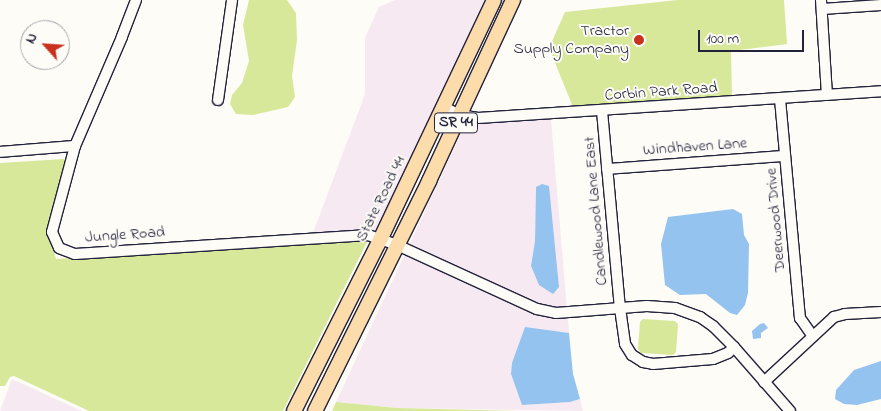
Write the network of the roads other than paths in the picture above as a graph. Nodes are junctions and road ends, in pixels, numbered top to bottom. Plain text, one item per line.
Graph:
1 (136, 0) edge
2 (232, 0) edge
3 (494, 0) edge
4 (513, 0) edge
5 (821, 5) edge
6 (881, 5) edge
7 (881, 91) edge
8 (827, 95) junction
9 (780, 99) junction
10 (218, 100) dead end
11 (444, 108) junction
12 (602, 111) junction
13 (460, 115) junction
14 (75, 146) junction
15 (0, 152) edge
16 (785, 156) junction
17 (607, 169) junction
18 (382, 238) junction
19 (397, 245) junction
20 (620, 308) junction
21 (881, 312) edge
22 (812, 335) junction
23 (734, 347) junction
24 (764, 382) junction
25 (294, 411) edge
26 (315, 411) edge
27 (790, 411) edge

1 - 14 street, Jungle Road
2 - 10 street
3 - 11 main road, State Road 44 / SR 44
4 - 13 main road, SR 44
5 - 6 street
5 - 8 street
7 - 8 street, Corbin Park Road
8 - 9 street, Corbin Park Road
9 - 12 street, Corbin Park Road
9 - 16 street, Deerwood Drive
11 - 13 street, Corbin Park Road
11 - 18 main road, State Road 44 / SR 44
12 - 13 street, Corbin Park Road
12 - 17 street, Candlewood Lane East
13 - 19 main road, SR 44
14 - 15 street
14 - 18 street, Jungle Road
16 - 17 street, Windhaven Lane
16 - 22 street, Deerwood Drive
17 - 20 street, Candlewood Lane East
18 - 19 street, Jungle Road
18 - 25 main road, State Road 44 / SR 44
19 - 20 street, Jungle Road
19 - 26 main road, SR 44
20 - 23 street, Jungle Road
20 - 23 street, Candlewood Lane East
21 - 22 street
22 - 24 street
23 - 24 street, Jungle Road
24 - 27 street, Jungle Road

